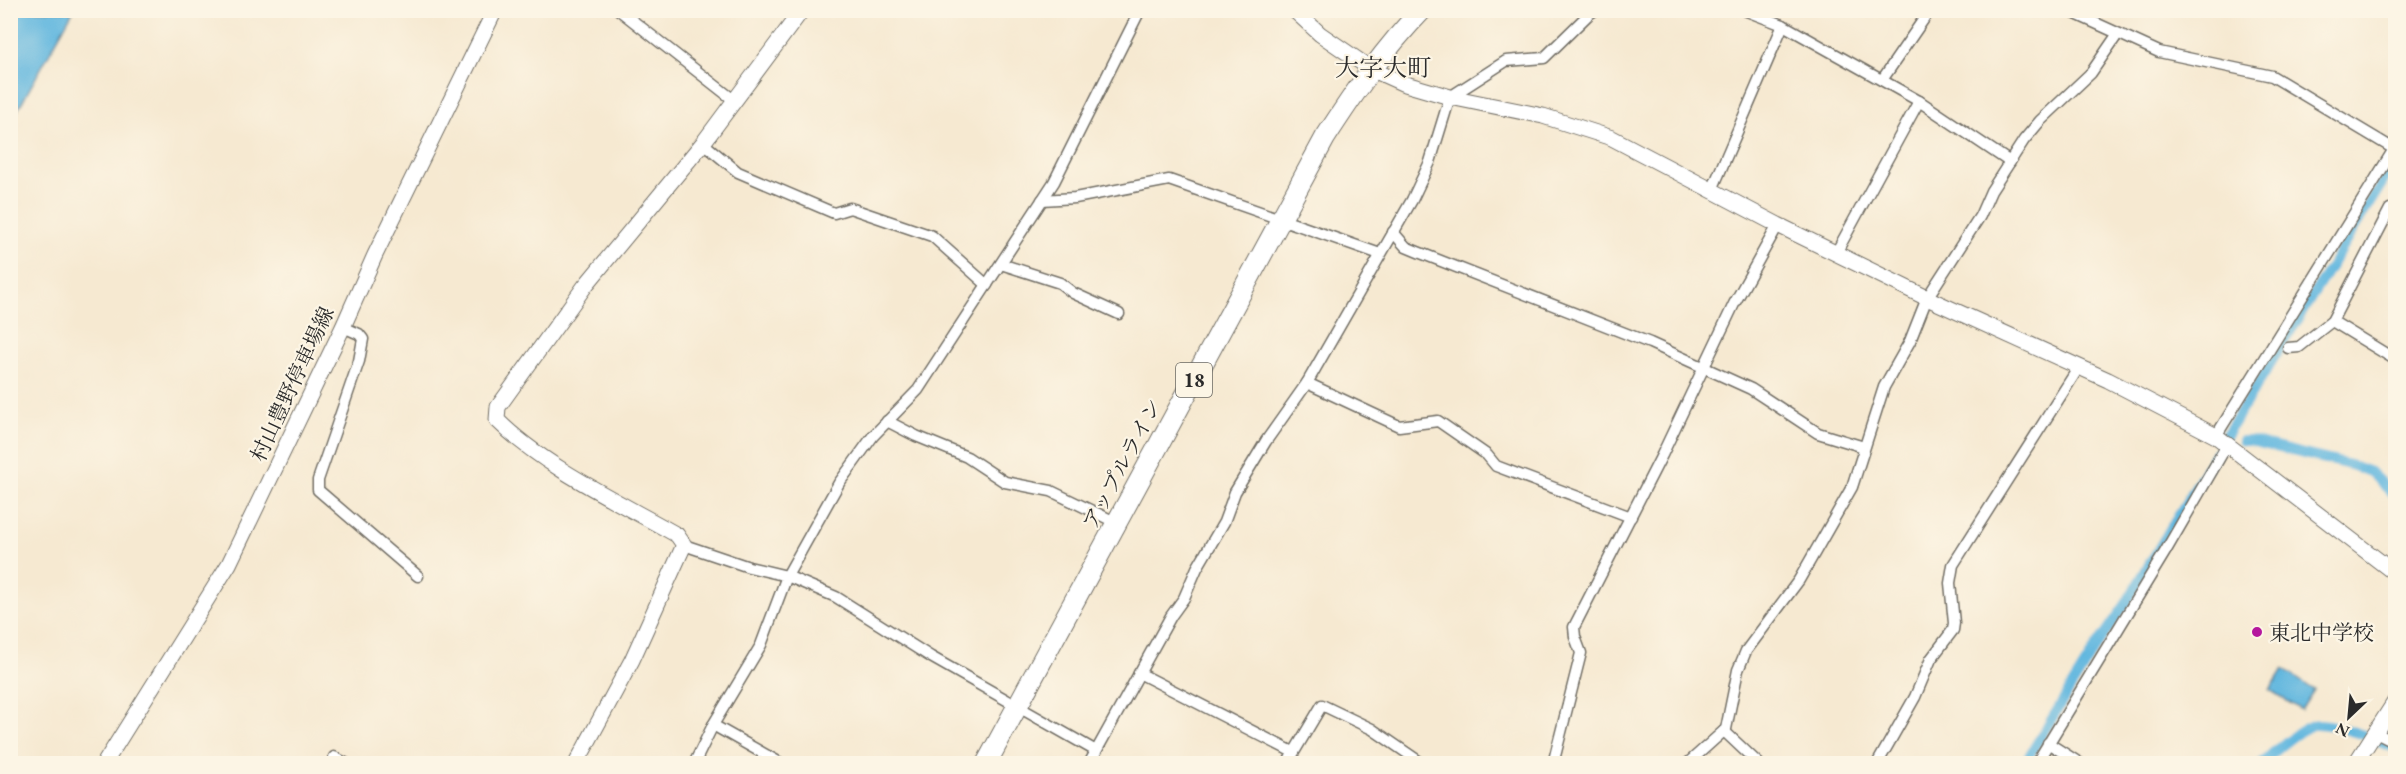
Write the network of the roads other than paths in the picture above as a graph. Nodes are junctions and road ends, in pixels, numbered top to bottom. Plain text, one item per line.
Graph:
1 (495, 10) edge
2 (619, 10) edge
3 (802, 10) edge
4 (1140, 10) edge
5 (1294, 10) edge
6 (1422, 10) edge
7 (1595, 10) edge
8 (1744, 10) edge
9 (1930, 10) edge
10 (2067, 10) edge
11 (1783, 25) junction
12 (2118, 34) junction
13 (1371, 69) junction
14 (1882, 80) junction
15 (1450, 97) junction
16 (735, 101) junction
17 (1919, 101) junction
18 (703, 144) junction
19 (2395, 148) edge
20 (2010, 162) junction
21 (1712, 190) junction
22 (1042, 200) junction
23 (2390, 209) dead end
24 (1282, 218) junction
25 (1778, 225) junction
26 (1393, 232) junction
27 (1836, 253) junction
28 (1380, 254) junction
29 (1001, 264) junction
30 (987, 285) junction
31 (1927, 298) junction
32 (1119, 314) dead end
33 (2331, 321) junction
34 (343, 327) junction
35 (2289, 348) dead end
36 (2396, 360) edge
37 (1705, 367) junction
38 (2079, 367) junction
39 (1307, 383) junction
40 (887, 421) junction
41 (2221, 441) junction
42 (1864, 447) junction
43 (1631, 517) junction
44 (1117, 523) junction
45 (684, 545) junction
46 (2396, 574) edge
47 (418, 576) dead end
48 (786, 576) junction
49 (1139, 673) junction
50 (2396, 700) edge
51 (1016, 707) junction
52 (713, 725) junction
53 (1724, 731) junction
54 (2374, 732) junction
55 (2048, 743) junction
56 (2396, 743) edge
57 (1096, 751) junction
58 (1293, 752) junction
59 (334, 757) dead end
60 (104, 764) edge
61 (347, 764) edge
62 (576, 764) edge
63 (694, 764) edge
64 (782, 764) edge
65 (986, 764) edge
66 (1089, 764) edge
67 (1287, 764) edge
68 (1424, 764) edge
69 (1553, 764) edge
70 (1687, 764) edge
71 (1760, 764) edge
72 (1877, 764) edge
73 (2036, 764) edge
74 (2080, 764) edge
75 (2355, 764) edge

1 - 34 street, 村山豊野停車場線
2 - 16 street
3 - 16 street
4 - 22 street
5 - 13 street
6 - 13 highway, アップルライン / 18
7 - 15 street
8 - 11 street
9 - 14 street
10 - 12 street
11 - 14 street
11 - 21 street
12 - 19 street
12 - 20 street
13 - 15 street
13 - 24 highway, アップルライン / 18
14 - 17 street
15 - 21 street
15 - 26 street
16 - 18 street
17 - 20 street
17 - 27 street
18 - 30 street
18 - 45 street
19 - 41 street
20 - 31 street
21 - 25 street
22 - 24 street
22 - 29 street
23 - 33 street
24 - 28 street
24 - 44 highway, アップルライン / 18
25 - 27 street
25 - 37 street
26 - 28 street
26 - 37 street
27 - 31 street
28 - 39 street
29 - 30 street
29 - 32 street
30 - 40 street
31 - 38 street
31 - 42 street
33 - 35 street
33 - 36 street
34 - 47 street
34 - 60 street, 村山豊野停車場線
37 - 42 street
37 - 43 street
38 - 41 street
38 - 72 street
39 - 43 street
39 - 49 street
40 - 44 street
40 - 48 street
41 - 46 street
41 - 55 street
42 - 53 street
43 - 69 street
44 - 51 highway, アップルライン / 18
45 - 48 street
45 - 62 street
48 - 51 street
48 - 52 street
49 - 57 street
49 - 58 street
50 - 54 street
51 - 57 street
51 - 65 highway, アップルライン / 18
52 - 63 street
52 - 64 street
53 - 70 street
53 - 71 street
54 - 56 street
54 - 75 street
55 - 73 street
55 - 74 street
57 - 66 street
58 - 67 street
58 - 68 street
59 - 61 street

